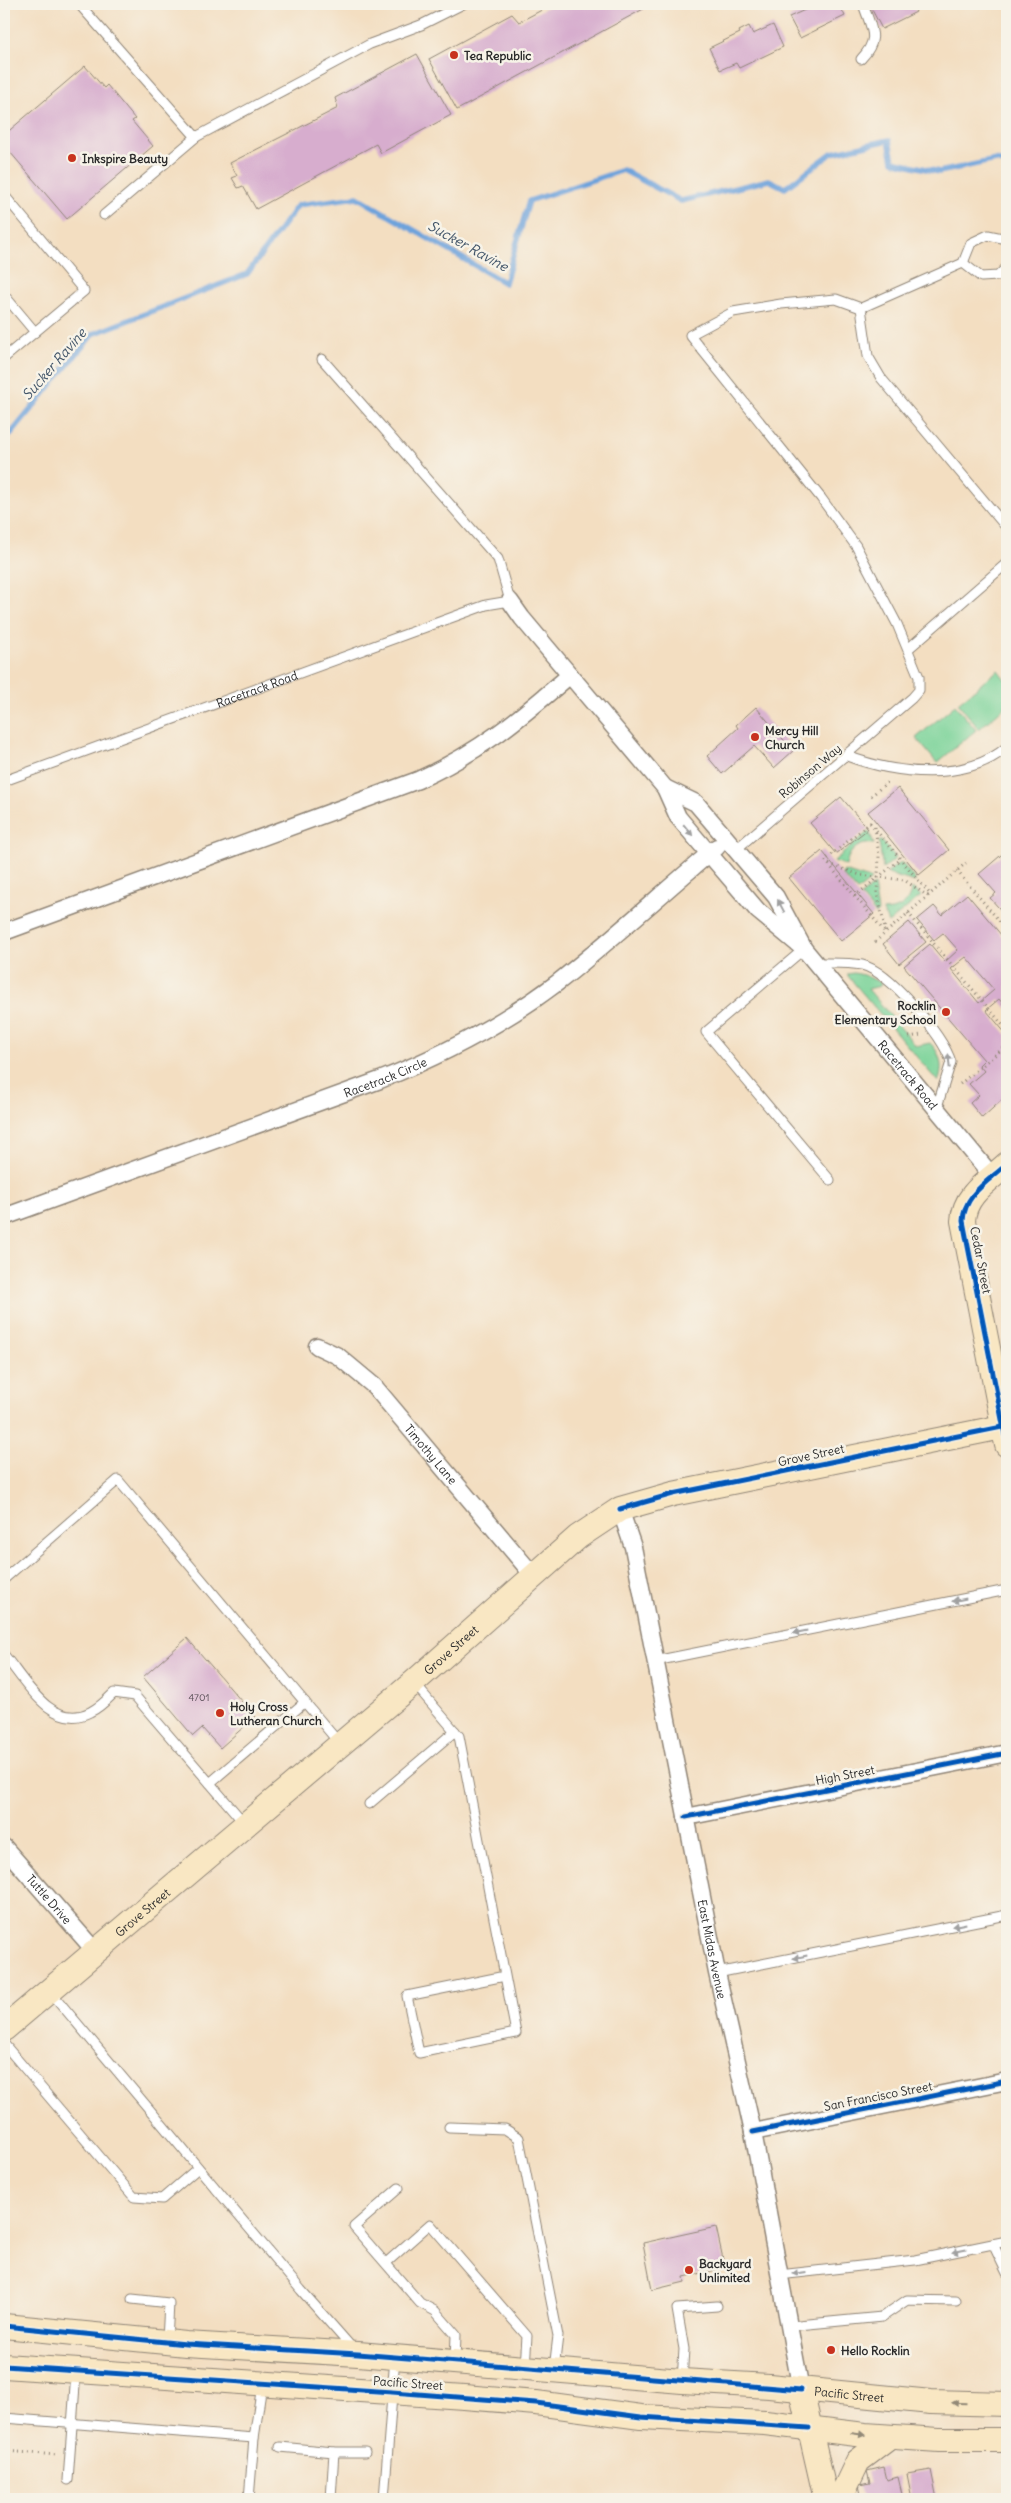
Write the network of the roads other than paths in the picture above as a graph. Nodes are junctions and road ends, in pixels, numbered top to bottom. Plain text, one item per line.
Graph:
1 (79, 4) edge
2 (463, 4) edge
3 (863, 4) edge
4 (861, 59) dead end
5 (196, 137) junction
6 (4, 195) edge
7 (104, 215) dead end
8 (1007, 240) edge
9 (963, 263) junction
10 (1007, 267) edge
11 (4, 295) edge
12 (861, 308) junction
13 (35, 332) junction
14 (4, 358) edge
15 (322, 359) dead end
16 (1007, 528) edge
17 (1007, 563) edge
18 (510, 601) junction
19 (908, 649) junction
20 (570, 675) junction
21 (1007, 747) edge
22 (847, 756) junction
23 (4, 781) edge
24 (665, 788) junction
25 (720, 849) junction
26 (4, 932) edge
27 (804, 949) junction
28 (815, 963) junction
29 (937, 1107) junction
30 (1000, 1170) edge
31 (830, 1180) dead end
32 (4, 1217) edge
33 (317, 1346) dead end
34 (1006, 1433) edge
35 (620, 1509) junction
36 (534, 1575) junction
37 (4, 1579) edge
38 (1007, 1590) edge
39 (4, 1655) edge
40 (656, 1661) junction
41 (413, 1683) junction
42 (305, 1702) junction
43 (455, 1731) junction
44 (340, 1745) junction
45 (1007, 1753) edge
46 (210, 1783) junction
47 (369, 1804) dead end
48 (686, 1817) junction
49 (245, 1824) junction
50 (4, 1847) edge
51 (1007, 1916) edge
52 (95, 1951) junction
53 (717, 1973) junction
54 (505, 1976) junction
55 (50, 1990) junction
56 (4, 2029) edge
57 (4, 2044) edge
58 (1007, 2081) edge
59 (449, 2127) dead end
60 (753, 2132) junction
61 (198, 2168) junction
62 (399, 2188) dead end
63 (1007, 2241) edge
64 (993, 2244) junction
65 (386, 2263) junction
66 (1007, 2273) edge
67 (778, 2275) junction
68 (132, 2299) dead end
69 (956, 2301) dead end
70 (717, 2306) dead end
71 (788, 2326) junction
72 (9, 2328) edge
73 (176, 2343) junction
74 (358, 2354) junction
75 (395, 2357) junction
76 (455, 2362) junction
77 (4, 2366) edge
78 (525, 2368) junction
79 (554, 2370) junction
80 (76, 2372) junction
81 (682, 2381) junction
82 (262, 2383) junction
83 (801, 2390) junction
84 (392, 2392) junction
85 (464, 2397) junction
86 (1007, 2404) edge
87 (4, 2418) edge
88 (71, 2423) junction
89 (809, 2428) junction
90 (890, 2437) junction
91 (254, 2438) junction
92 (1007, 2440) edge
93 (280, 2447) dead end
94 (334, 2452) junction
95 (365, 2452) dead end
96 (68, 2480) dead end
97 (252, 2499) edge
98 (331, 2499) edge
99 (384, 2499) edge
100 (826, 2499) edge
101 (840, 2499) edge

1 - 5 lane
2 - 5 lane
3 - 4 lane
5 - 7 lane
6 - 13 lane
8 - 9 lane
9 - 10 lane
9 - 12 lane
11 - 13 lane
12 - 16 lane
12 - 19 lane
13 - 14 lane
15 - 18 lane, Racetrack Road
17 - 19 lane
18 - 20 street, Racetrack Road
18 - 23 lane, Racetrack Road
19 - 22 lane, Robinson Way
20 - 24 street, Racetrack Road
20 - 26 street
21 - 22 lane
22 - 25 lane, Robinson Way
24 -> 25 street, Racetrack Road
24 - 25 street, Racetrack Road
25 - 27 street, Racetrack Road
27 -> 25 street, Racetrack Road
25 - 32 street, Racetrack Circle
27 - 28 street, Racetrack Road
27 - 31 lane
28 - 29 street, Racetrack Road
29 -> 28 lane
29 - 30 street, Racetrack Road
30 - 34 main road, Cedar Street
33 - 36 street, Timothy Lane
34 - 35 main road, Grove Street
35 - 36 main road, Grove Street
35 - 40 street, East Midas Avenue
36 - 41 main road, Grove Street
37 - 42 lane
38 -> 40 lane
39 - 46 lane
40 - 48 street, East Midas Avenue
41 - 43 lane
41 - 44 main road, Grove Street
42 - 44 lane
42 - 46 lane
43 - 47 lane
43 - 54 lane
44 - 49 main road, Grove Street
45 - 48 street, High Street
46 - 49 lane
48 - 53 street, East Midas Avenue
49 - 52 main road, Grove Street
50 - 52 street, Tuttle Drive
51 -> 53 lane
52 - 55 main road, Grove Street
53 - 60 street, East Midas Avenue
54 - 54 lane
55 - 56 main road, Grove Street
55 - 61 lane
57 - 61 lane
58 - 60 street, San Francisco Street
59 - 79 lane
60 - 67 street, East Midas Avenue
61 - 74 lane
62 - 65 lane
63 - 64 lane
64 - 66 lane
64 -> 67 lane
65 - 76 lane
65 - 78 lane
67 - 71 street, East Midas Avenue
68 - 73 lane
69 - 71 lane
70 - 81 lane
71 - 83 street, East Midas Avenue
72 - 73 main road, Pacific Street
73 - 74 main road, Pacific Street
73 - 82 main road
74 - 75 main road, Pacific Street
75 - 76 main road, Pacific Street
75 - 84 lane
76 - 78 main road, Pacific Street
77 - 80 main road, Pacific Street
78 - 79 main road, Pacific Street
79 - 81 main road, Pacific Street
79 - 85 main road
80 - 82 main road, Pacific Street
80 - 88 lane
81 - 83 main road, Pacific Street
82 - 84 main road, Pacific Street
82 - 91 lane
86 -> 83 main road, Pacific Street
83 - 89 main road
84 - 85 main road, Pacific Street
84 - 99 lane
85 - 89 main road, Pacific Street
87 - 88 lane
88 - 91 lane
88 - 96 lane
89 -> 90 main road, Pacific Street
89 - 100 main road
90 - 92 main road, Pacific Street
90 - 101 main road
91 - 97 lane
93 - 94 lane
94 - 95 lane
94 - 98 lane

